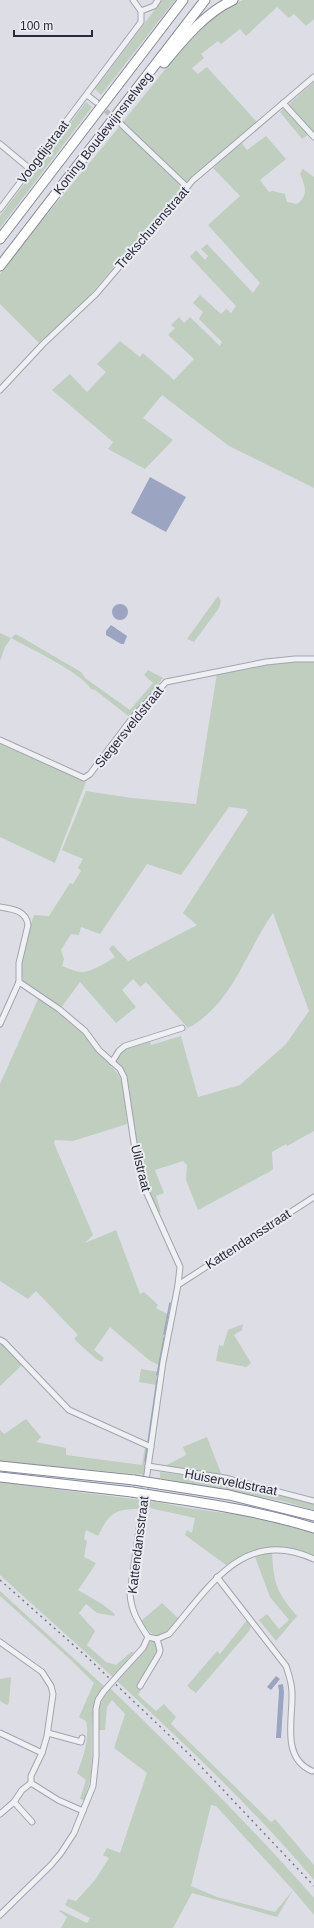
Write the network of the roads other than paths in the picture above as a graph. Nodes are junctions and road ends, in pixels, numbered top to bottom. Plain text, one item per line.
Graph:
1 (133, 0) edge
2 (158, 0) edge
3 (183, 0) edge
4 (205, 0) edge
5 (233, 0) edge
6 (141, 11) junction
7 (314, 77) edge
8 (141, 84) junction
9 (87, 95) junction
10 (96, 102) tunnel mouth
11 (283, 103) junction
12 (122, 125) tunnel mouth
13 (314, 137) edge
14 (0, 144) edge
15 (30, 169) junction
16 (187, 187) junction
17 (0, 209) edge
18 (0, 239) edge
19 (0, 266) edge
20 (0, 390) edge
21 (314, 659) edge
22 (0, 740) edge
23 (0, 907) edge
24 (19, 982) junction
25 (0, 1024) edge
26 (182, 1028) dead end
27 (112, 1062) junction
28 (314, 1197) edge
29 (180, 1272) junction
30 (190, 1276) junction
31 (178, 1285) junction
32 (0, 1340) edge
33 (151, 1447) junction
34 (0, 1466) edge
35 (148, 1466) junction
36 (0, 1477) edge
37 (314, 1501) edge
38 (314, 1516) edge
39 (314, 1528) edge
40 (314, 1559) edge
41 (217, 1577) junction
42 (148, 1637) junction
43 (157, 1639) junction
44 (0, 1642) edge
45 (140, 1686) dead end
46 (0, 1733) edge
47 (48, 1733) junction
48 (82, 1738) dead end
49 (42, 1753) junction
50 (312, 1771) dead end
51 (32, 1783) junction
52 (14, 1802) junction
53 (0, 1803) edge
54 (5, 1808) junction
55 (83, 1811) junction
56 (0, 1814) edge
57 (32, 1822) dead end
58 (0, 1915) edge

1 - 6 street
2 - 6 street
3 - 18 highway, Koning Boudewijnsnelweg
4 - 8 highway, Koning Boudewijnsnelweg
5 - 8 highway
6 - 9 street, Voogdijstraat
7 - 11 street, Trekschurenstraat
8 - 19 highway, Koning Boudewijnsnelweg
9 - 10 street
9 - 15 street, Voogdijstraat
11 - 13 street
11 - 16 street, Trekschurenstraat
12 - 16 street
14 - 15 street
15 - 17 street, Voogdijstraat
16 - 20 street, Trekschurenstraat
21 - 22 street, Siegersveldstraat
23 - 24 street
24 - 25 street
24 - 27 street, Uilstraat
26 - 27 street
27 - 29 street, Uilstraat
28 - 30 street, Kattendansstraat
29 - 30 street
29 - 31 street, Uilstraat
30 - 31 street, Kattendansstraat
31 - 33 street, Kattendansstraat
32 - 33 street
33 - 35 street, Kattendansstraat
34 - 38 highway, bridge
35 - 37 street, Huiserveldstraat
35 - 42 street, Kattendansstraat
36 - 39 highway, bridge
40 - 41 street
41 - 43 street
41 - 50 street
42 - 43 street
42 - 55 street, bridge
43 - 45 street
44 - 47 street
46 - 49 street
47 - 48 street
47 - 49 street
49 - 51 street
51 - 52 street
51 - 55 street
52 - 54 street
52 - 57 street
53 - 54 street
54 - 56 street
55 - 58 street

